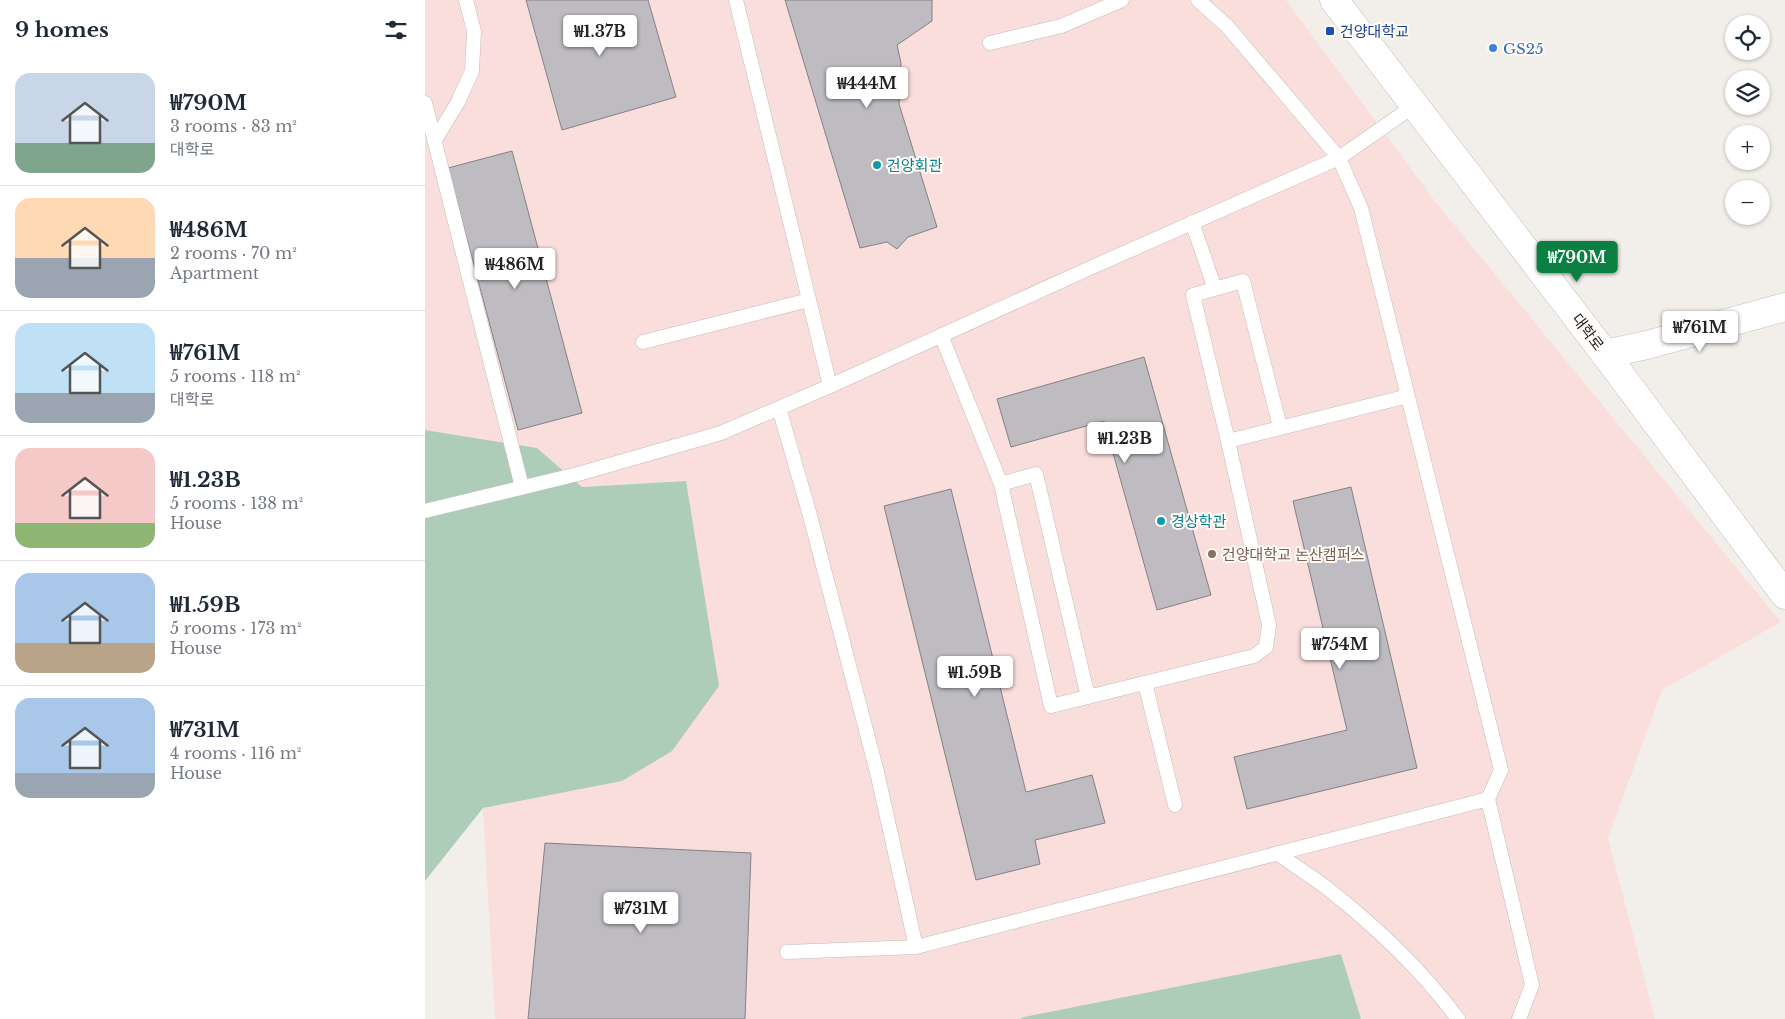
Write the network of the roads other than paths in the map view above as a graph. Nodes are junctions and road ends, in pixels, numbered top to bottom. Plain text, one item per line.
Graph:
1 (466, 0) edge
2 (736, 0) edge
3 (1123, 0) edge
4 (1198, 0) edge
5 (1340, 3) edge
6 (989, 43) dead end
7 (425, 103) edge
8 (1415, 105) junction
9 (435, 140) junction
10 (1339, 158) junction
11 (1193, 222) junction
12 (1215, 289) junction
13 (809, 300) junction
14 (1785, 307) edge
15 (941, 335) junction
16 (643, 342) dead end
17 (1605, 354) junction
18 (830, 386) junction
19 (1408, 396) junction
20 (779, 408) junction
21 (1280, 427) junction
22 (1228, 441) junction
23 (1001, 484) junction
24 (523, 487) junction
25 (425, 511) edge
26 (1785, 595) edge
27 (1145, 683) junction
28 (1088, 697) junction
29 (1488, 799) junction
30 (1175, 805) dead end
31 (1277, 853) junction
32 (916, 946) junction
33 (787, 952) dead end
34 (1458, 1019) edge
35 (1519, 1019) edge

1 - 9 lane
2 - 13 lane
3 - 6 lane
4 - 10 lane
5 - 8 street, 대학로
7 - 9 lane
8 - 10 lane
8 - 17 street, 대학로
9 - 24 lane
10 - 11 lane
10 - 19 lane
11 - 12 lane
11 - 15 lane
12 - 21 lane
12 - 22 lane
13 - 16 lane
13 - 18 lane
14 - 17 street
15 - 18 lane
15 - 23 lane
17 - 26 street, 대학로
18 - 20 lane
19 - 21 lane
19 - 29 lane
20 - 24 lane
20 - 32 lane
21 - 22 lane
22 - 27 lane
23 - 28 lane
23 - 28 lane
24 - 25 lane
27 - 28 lane
27 - 30 lane
29 - 31 lane
29 - 35 lane
31 - 32 lane
31 - 34 lane
32 - 33 lane

